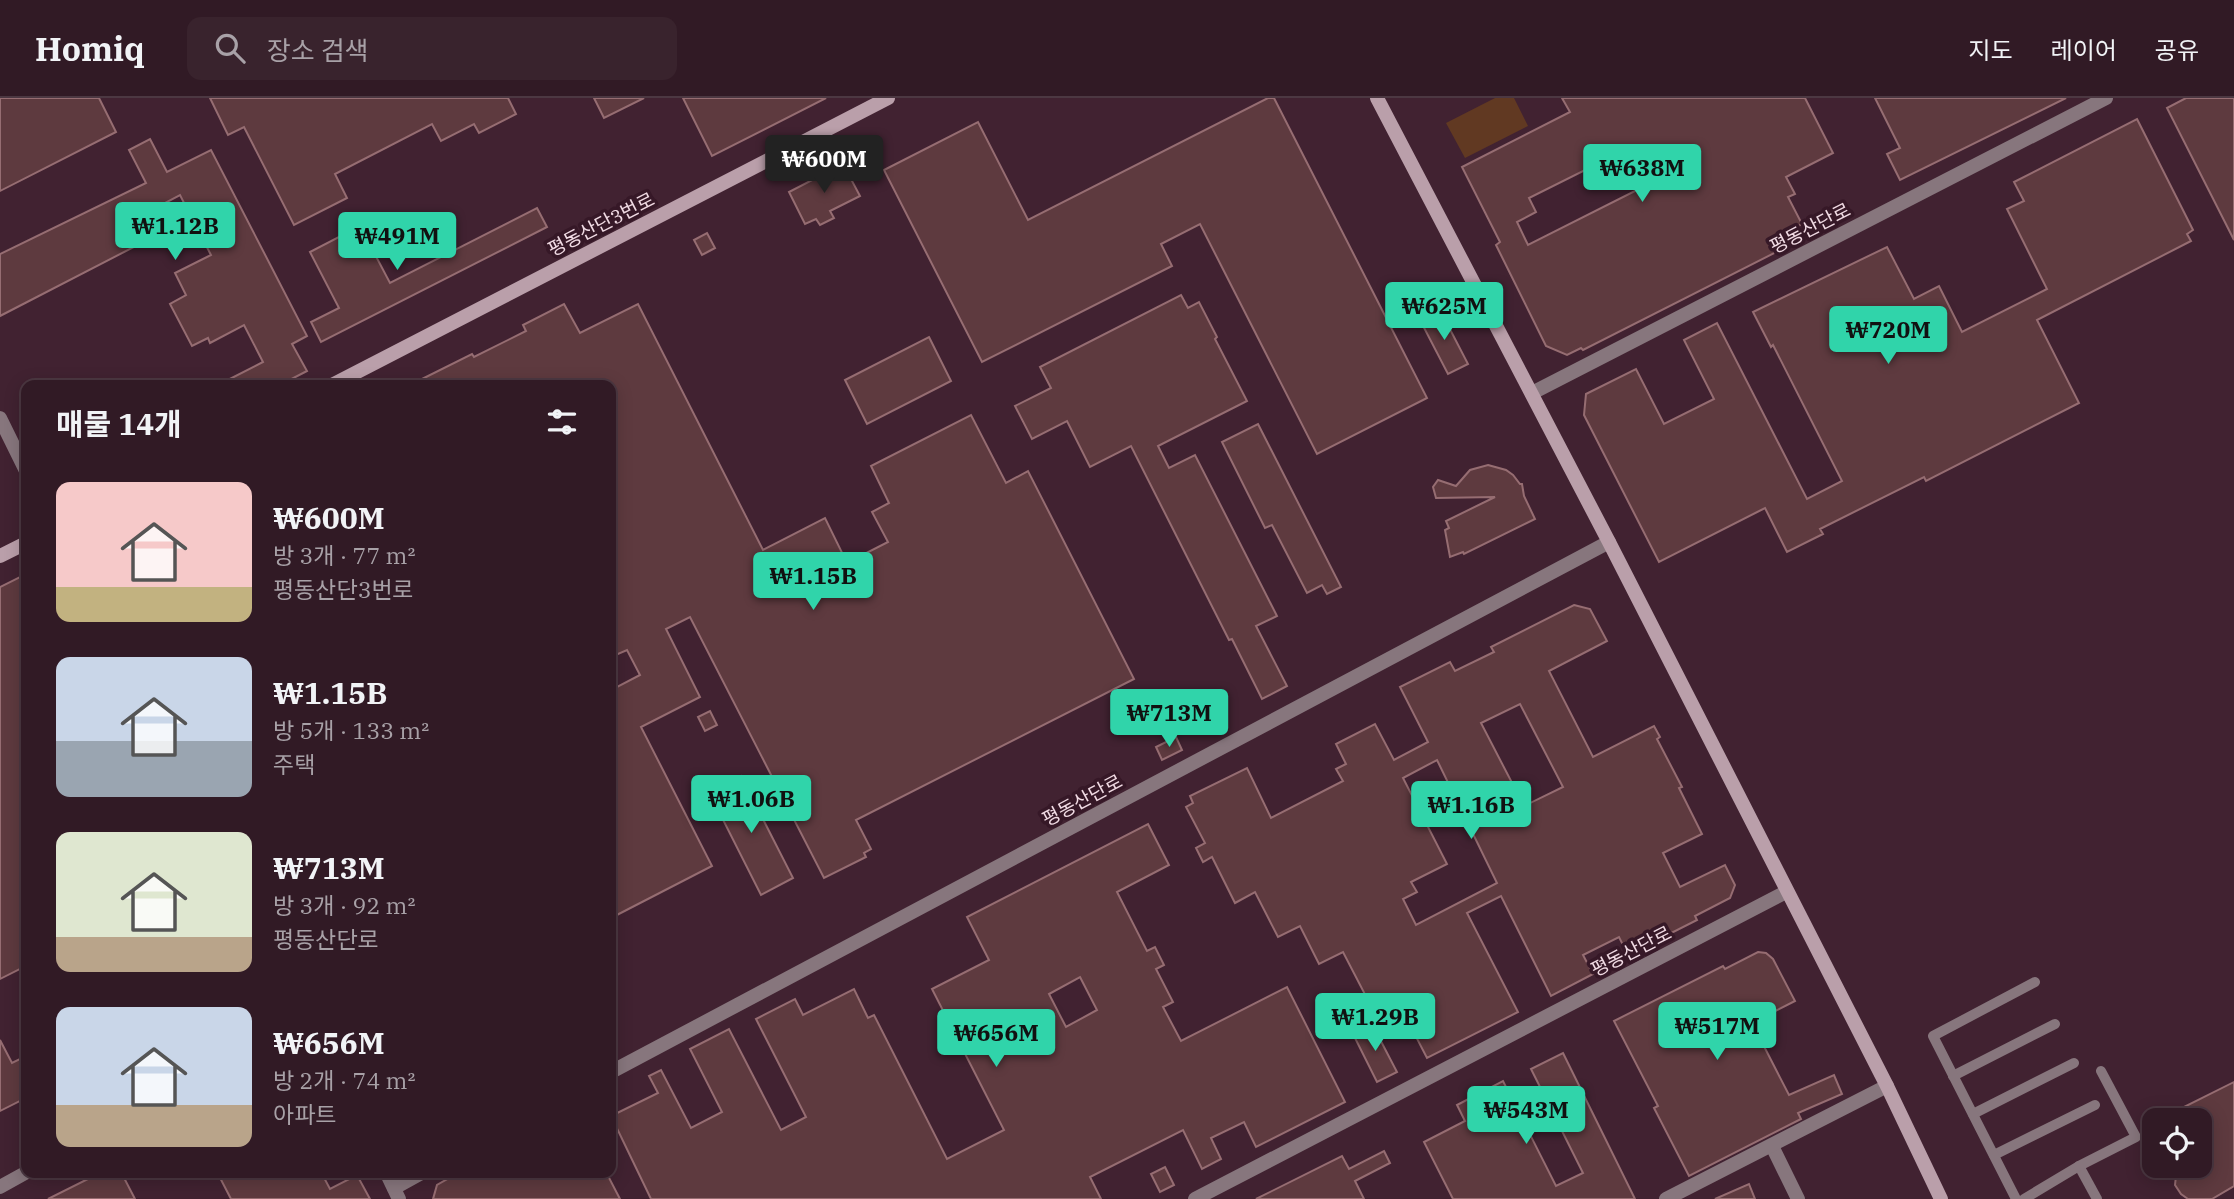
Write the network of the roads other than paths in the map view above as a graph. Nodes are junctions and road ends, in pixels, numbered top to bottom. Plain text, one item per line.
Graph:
1 (888, 98) edge
2 (1377, 98) edge
3 (2106, 98) edge
4 (342, 380) edge
5 (1532, 393) junction
6 (0, 418) edge
7 (21, 461) edge
8 (1608, 542) junction
9 (21, 546) edge
10 (0, 556) edge
11 (1786, 892) junction
12 (2035, 982) dead end
13 (2054, 1024) dead end
14 (2074, 1063) dead end
15 (616, 1069) edge
16 (2101, 1071) dead end
17 (1953, 1076) junction
18 (1887, 1086) junction
19 (2095, 1105) dead end
20 (1973, 1114) junction
21 (1772, 1146) junction
22 (1994, 1155) junction
23 (2079, 1166) junction
24 (21, 1175) edge
25 (389, 1178) edge
26 (416, 1178) edge
27 (0, 1186) edge
28 (396, 1194) edge
29 (1197, 1198) edge
30 (1665, 1199) edge
31 (1798, 1199) edge
32 (1941, 1199) edge
33 (2016, 1199) edge
34 (2024, 1199) edge
35 (2097, 1199) edge

1 - 4 street, 평동산단3번로
2 - 5 street
3 - 5 street, 평동산단로
5 - 8 street
6 - 7 street
8 - 11 street
8 - 15 street, 평동산단로
9 - 10 street
11 - 18 street
11 - 29 street, 평동산단로
12 - 17 lane
13 - 17 lane
14 - 20 lane
16 - 23 lane
17 - 20 lane
18 - 21 street
18 - 32 street
19 - 22 lane
20 - 22 lane
21 - 30 street
21 - 31 street
22 - 33 lane
23 - 34 lane
23 - 35 lane
24 - 27 street
25 - 28 street
26 - 28 street

